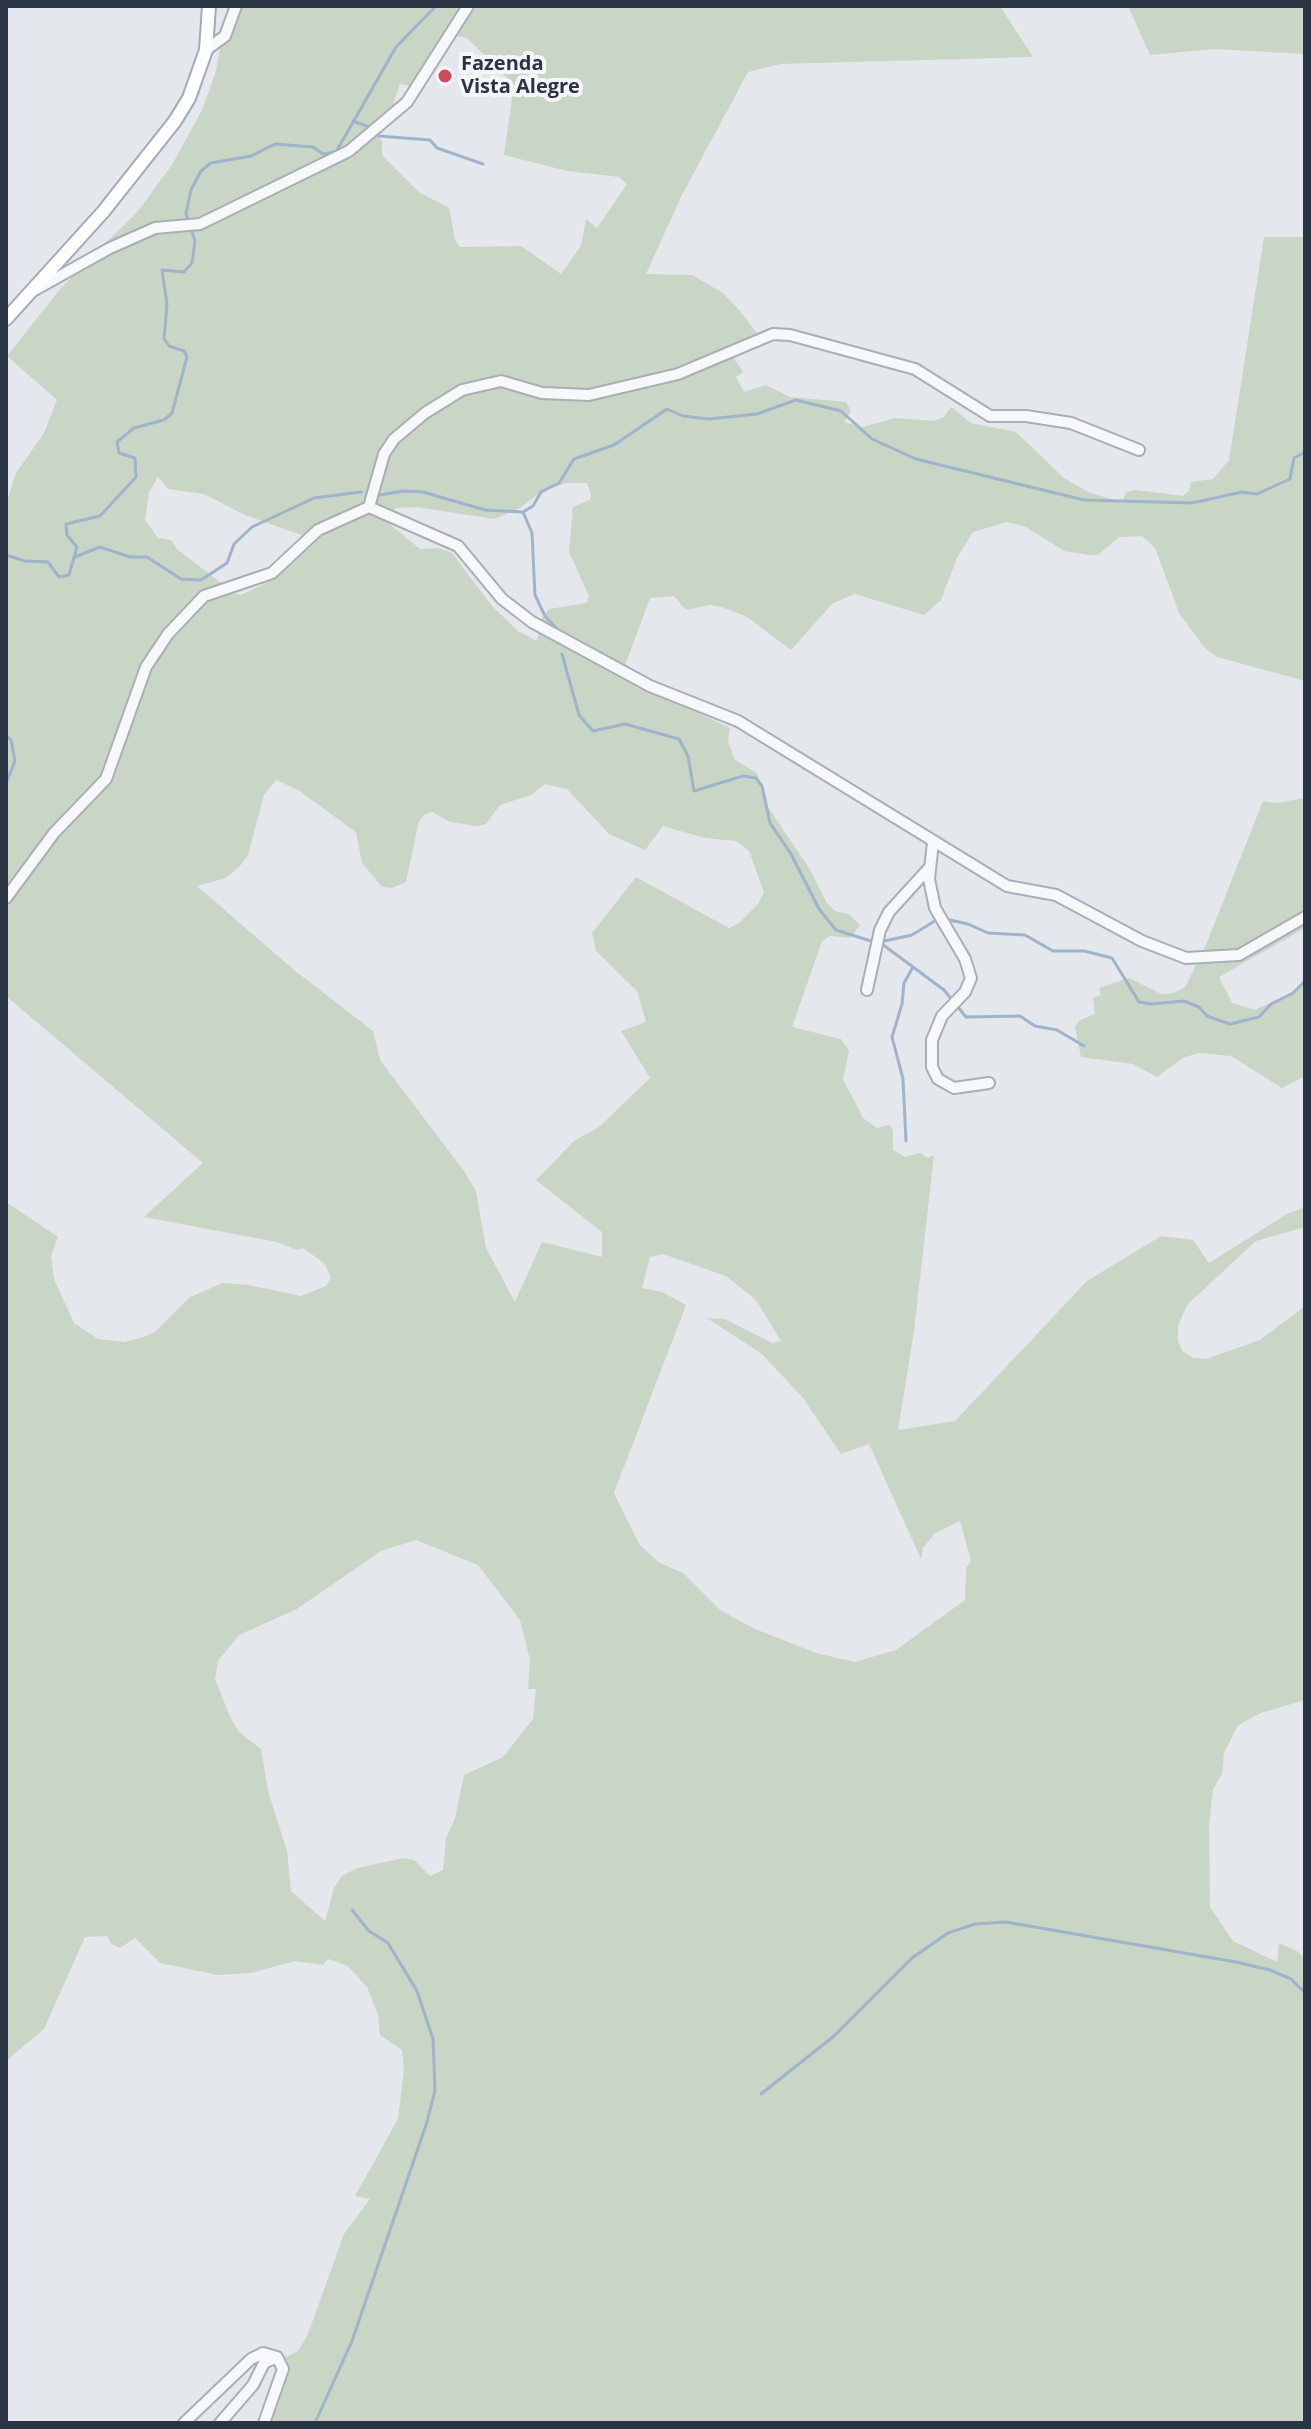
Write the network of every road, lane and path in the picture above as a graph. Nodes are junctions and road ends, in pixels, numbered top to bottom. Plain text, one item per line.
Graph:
1 (209, 6) edge
2 (236, 6) edge
3 (468, 6) edge
4 (206, 50) junction
5 (31, 292) junction
6 (6, 319) edge
7 (1139, 450) dead end
8 (369, 507) junction
9 (933, 842) junction
10 (929, 868) junction
11 (6, 898) edge
12 (1305, 917) edge
13 (867, 990) dead end
14 (989, 1083) dead end
15 (277, 2357) junction
16 (184, 2423) edge
17 (220, 2423) edge
18 (264, 2423) edge

1 - 4 main road
2 - 4 street
3 - 5 street
4 - 5 main road
5 - 6 main road
7 - 8 street
8 - 9 street
8 - 11 street
9 - 10 street
9 - 12 street
10 - 13 street
10 - 14 street
15 - 16 street
15 - 17 street
15 - 18 street

